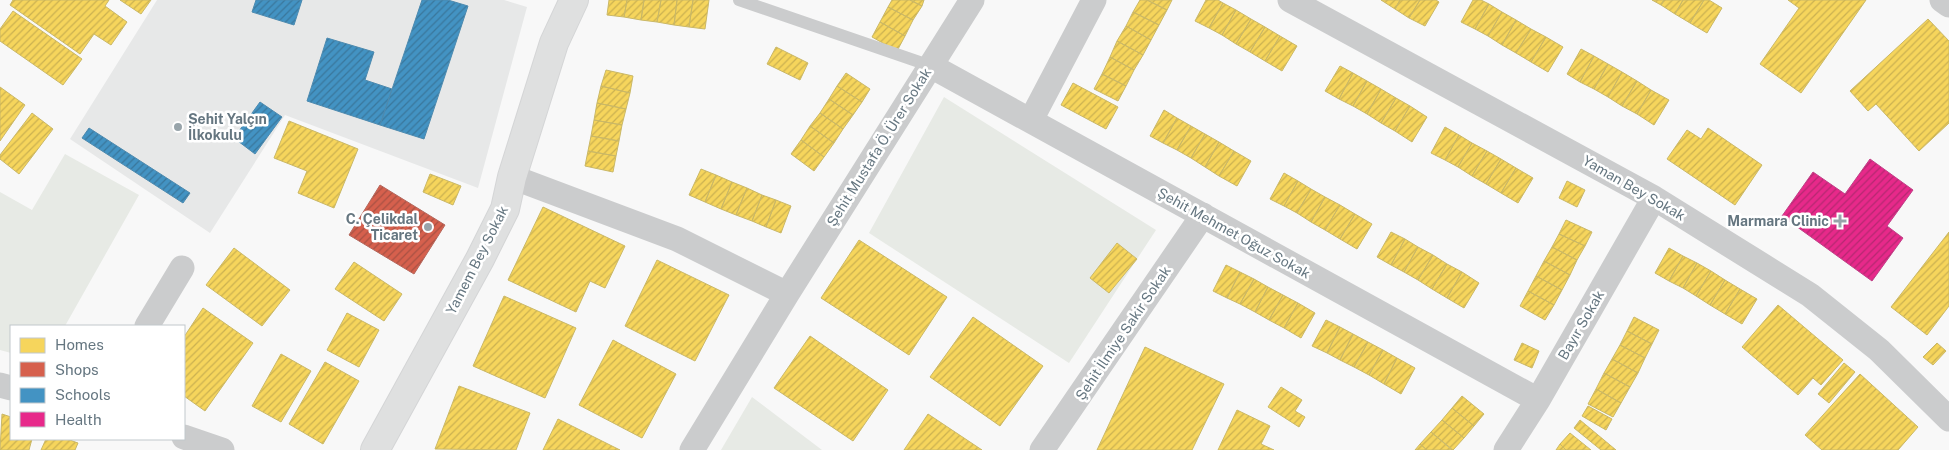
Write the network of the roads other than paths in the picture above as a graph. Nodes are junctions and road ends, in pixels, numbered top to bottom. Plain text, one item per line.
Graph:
1 (739, 0) edge
2 (972, 0) edge
3 (1094, 0) edge
4 (1290, 0) edge
5 (1942, 0) edge
6 (569, 1) edge
7 (1949, 5) edge
8 (931, 66) junction
9 (1031, 120) junction
10 (512, 177) junction
11 (1654, 198) junction
12 (1203, 215) junction
13 (182, 268) dead end
14 (787, 294) junction
15 (148, 325) edge
16 (1538, 400) junction
17 (1949, 419) edge
18 (185, 437) edge
19 (222, 450) edge
20 (375, 450) edge
21 (692, 450) edge
22 (1042, 450) edge
23 (1506, 450) edge

1 - 8 lane
2 - 8 street, Şehit Mustafa Ö. Ürer Sokak
3 - 9 street
4 - 11 street, Yaman Bey Sokak
5 - 7 street
6 - 10 street, Yamem Bey Sokak
8 - 9 street, Şehit Mehmet Oğuz Sokak
8 - 14 street, Şehit Mustafa Ö. Ürer Sokak
9 - 12 street, Şehit Mehmet Oğuz Sokak
10 - 14 street
10 - 20 street, Yamem Bey Sokak
11 - 16 street, Bayır Sokak
11 - 17 street, Yaman Bey Sokak
12 - 16 street, Şehit Mehmet Oğuz Sokak
12 - 22 street, Şehit İlmiye Sakir Sokak
13 - 15 street
14 - 21 street, Şehit Mustafa Ö. Ürer Sokak
16 - 23 street, Bayır Sokak
18 - 19 street

